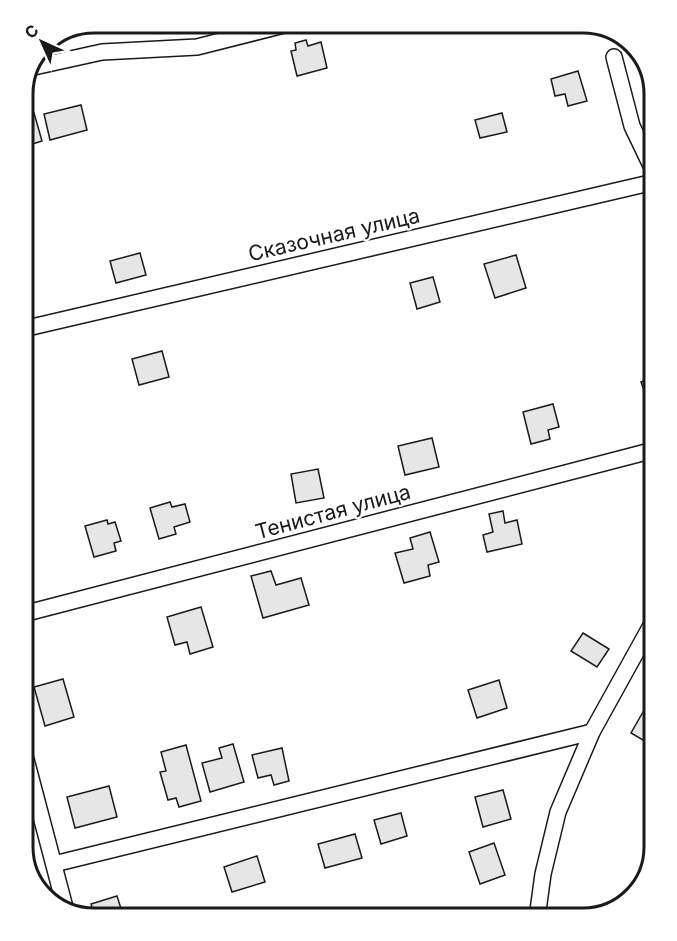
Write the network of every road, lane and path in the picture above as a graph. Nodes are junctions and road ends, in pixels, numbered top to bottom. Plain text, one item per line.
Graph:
1 (250, 33) edge
2 (614, 57) dead end
3 (72, 59) edge
4 (644, 151) edge
5 (644, 184) edge
6 (33, 327) edge
7 (644, 453) edge
8 (33, 611) edge
9 (644, 638) edge
10 (592, 732) junction
11 (33, 788) edge
12 (54, 864) junction
13 (63, 899) edge
14 (538, 908) edge

1 - 3 street
2 - 4 street
5 - 6 street, Сказочная улица
7 - 8 street, Тенистая улица
9 - 10 street
10 - 12 street
10 - 14 street
11 - 12 street
12 - 13 street

